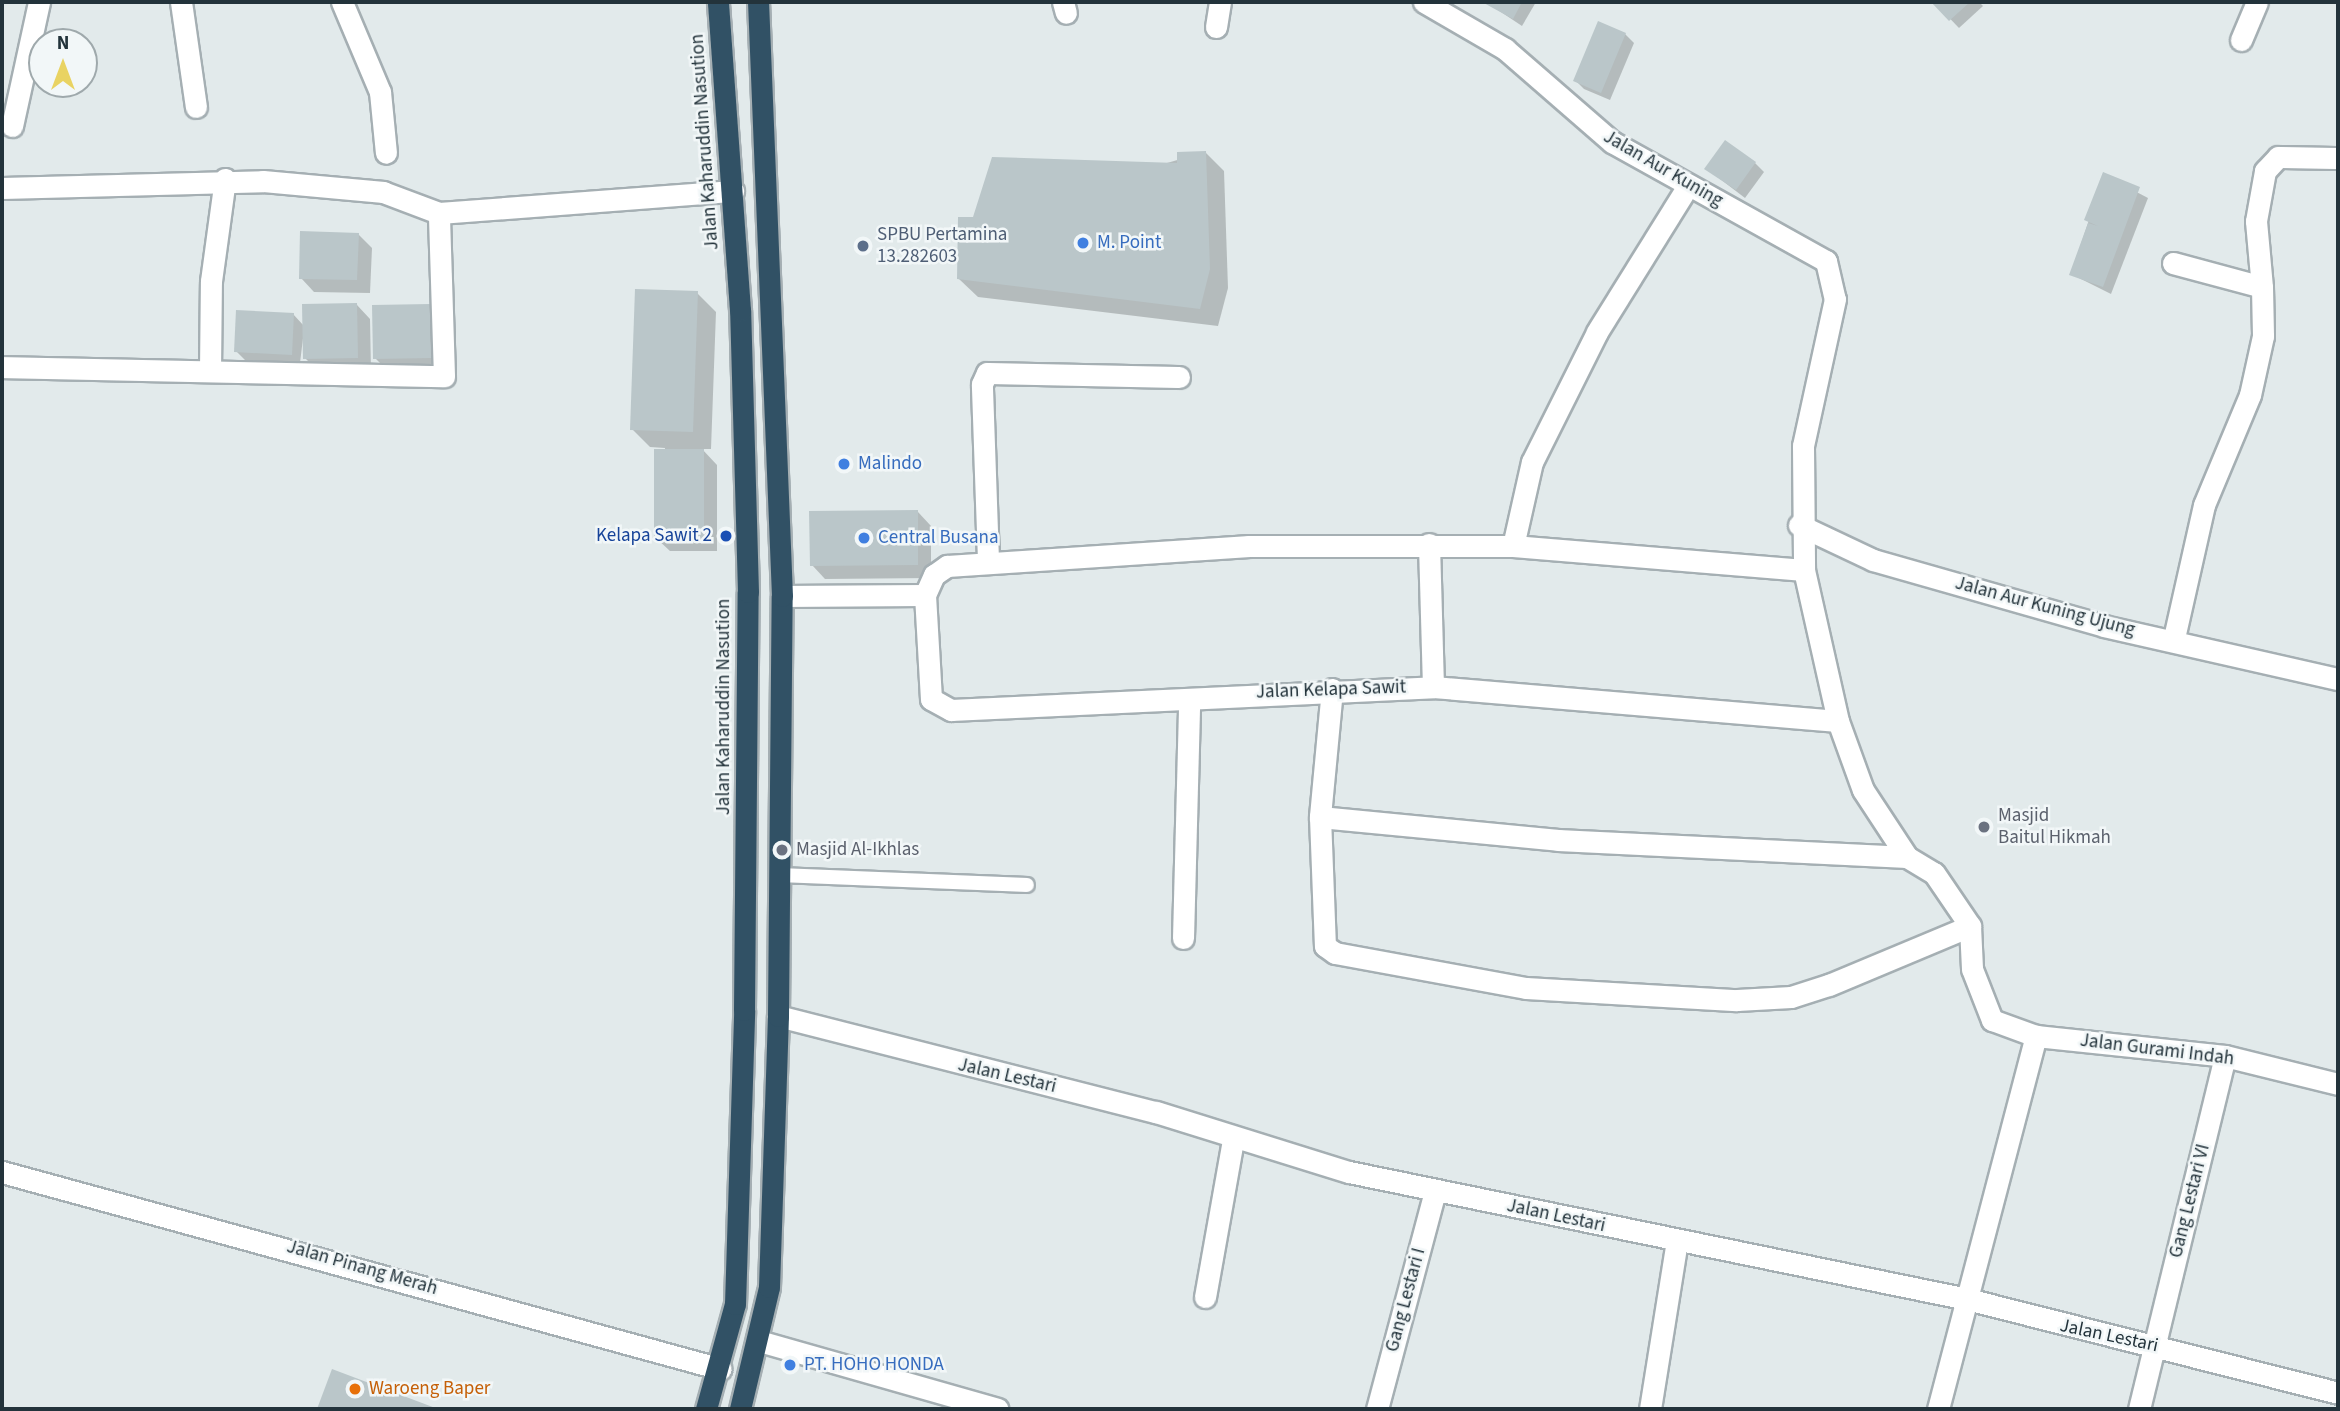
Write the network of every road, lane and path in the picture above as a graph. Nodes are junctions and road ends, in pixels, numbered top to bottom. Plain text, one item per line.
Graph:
1 (39, 2) edge
2 (181, 2) edge
3 (342, 2) edge
4 (718, 2) edge
5 (758, 2) edge
6 (1220, 2) edge
7 (1424, 2) edge
8 (2257, 2) edge
9 (1216, 26) dead end
10 (2241, 40) dead end
11 (196, 107) dead end
12 (12, 126) dead end
13 (386, 153) dead end
14 (2338, 158) edge
15 (225, 179) junction
16 (1688, 186) junction
17 (2, 188) edge
18 (733, 191) junction
19 (439, 213) junction
20 (2173, 264) dead end
21 (2262, 287) junction
22 (2, 367) edge
23 (210, 371) junction
24 (1179, 377) dead end
25 (742, 391) junction
26 (773, 391) junction
27 (1799, 525) junction
28 (1429, 544) junction
29 (1513, 546) junction
30 (988, 561) junction
31 (1804, 570) junction
32 (925, 595) junction
33 (782, 596) junction
34 (2174, 638) junction
35 (2338, 679) edge
36 (1433, 687) junction
37 (1332, 689) junction
38 (1189, 703) junction
39 (1838, 721) junction
40 (1320, 817) junction
41 (1907, 858) junction
42 (780, 875) junction
43 (1027, 885) dead end
44 (1970, 926) junction
45 (1183, 937) dead end
46 (778, 1016) junction
47 (2036, 1036) junction
48 (2225, 1056) junction
49 (2338, 1084) edge
50 (1233, 1140) junction
51 (2, 1172) edge
52 (1435, 1191) junction
53 (1677, 1241) junction
54 (1205, 1297) dead end
55 (1967, 1298) junction
56 (759, 1341) junction
57 (2154, 1345) junction
58 (721, 1369) junction
59 (2336, 1396) edge
60 (706, 1409) edge
61 (740, 1409) edge
62 (997, 1409) edge
63 (1377, 1409) edge
64 (1650, 1409) edge
65 (1938, 1409) edge
66 (2139, 1409) edge

1 - 12 street
2 - 11 street
3 - 13 street
4 - 18 highway, Jalan Kaharuddin Nasution
5 - 26 highway
6 - 9 street
7 - 16 street, Jalan Aur Kuning
8 - 10 street
14 - 21 street
15 - 17 street
15 - 19 street
15 - 23 street
16 - 27 street, Jalan Aur Kuning
16 - 29 street
18 - 19 street
18 - 25 highway, Jalan Kaharuddin Nasution
19 - 23 street
20 - 21 street
21 - 34 street
22 - 23 street
24 - 30 street
25 - 26 highway
25 - 58 highway, Jalan Kaharuddin Nasution
26 - 33 highway
27 - 31 street
27 - 34 street, Jalan Aur Kuning Ujung
28 - 29 street
28 - 30 street
28 - 36 street
29 - 31 street
30 - 32 street
31 - 39 street
32 - 33 street
32 - 38 street, Jalan Kelapa Sawit
33 - 42 highway
34 - 35 street, Jalan Aur Kuning Ujung
36 - 37 street, Jalan Kelapa Sawit
36 - 39 street, Jalan Kelapa Sawit
37 - 38 street, Jalan Kelapa Sawit
37 - 40 street
38 - 45 street
39 - 41 street
40 - 41 street
40 - 44 street
41 - 44 street
42 - 43 lane
42 - 46 highway
44 - 47 street, Jalan Gurami Indah
46 - 50 street, Jalan Lestari
46 - 56 highway
47 - 48 street, Jalan Gurami Indah
47 - 55 street
48 - 49 street, Jalan Gurami Indah
48 - 57 street, Gang Lestari VI
50 - 52 street, Jalan Lestari
50 - 54 street
51 - 58 street, Jalan Pinang Merah
52 - 53 street, Jalan Lestari
52 - 63 street, Gang Lestari I
53 - 55 street, Jalan Lestari
53 - 64 street
55 - 57 street, Jalan Lestari
55 - 65 street
56 - 61 highway
56 - 62 street
57 - 59 street, Jalan Lestari
57 - 66 street, Gang Lestari VI
58 - 60 highway, Jalan Kaharuddin Nasution

